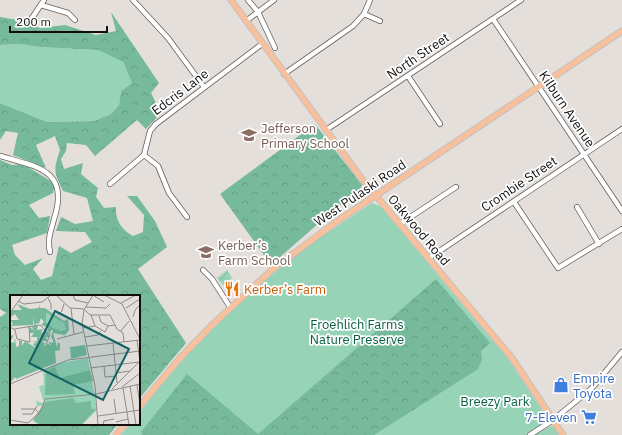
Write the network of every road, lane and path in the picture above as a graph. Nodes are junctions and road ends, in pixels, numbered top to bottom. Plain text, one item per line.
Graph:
1 (44, 0) edge
2 (134, 0) edge
3 (231, 0) edge
4 (248, 0) edge
5 (274, 0) edge
6 (370, 0) edge
7 (521, 0) edge
8 (41, 5) junction
9 (258, 12) junction
10 (364, 14) junction
11 (32, 18) dead end
12 (493, 19) junction
13 (75, 20) dead end
14 (380, 20) dead end
15 (246, 21) junction
16 (622, 31) edge
17 (262, 44) junction
18 (275, 48) dead end
19 (284, 74) junction
20 (408, 76) junction
21 (204, 87) junction
22 (539, 87) junction
23 (440, 124) dead end
24 (622, 129) edge
25 (326, 130) junction
26 (584, 154) junction
27 (144, 155) junction
28 (0, 156) edge
29 (110, 184) dead end
30 (456, 187) dead end
31 (375, 196) junction
32 (514, 202) junction
33 (620, 203) edge
34 (577, 207) dead end
35 (622, 211) edge
36 (187, 217) dead end
37 (400, 224) junction
38 (622, 229) edge
39 (599, 244) junction
40 (50, 252) dead end
41 (429, 258) junction
42 (203, 270) dead end
43 (230, 307) junction
44 (622, 352) edge
45 (140, 406) edge
46 (554, 420) junction
47 (124, 425) edge
48 (116, 435) edge
49 (530, 435) edge
50 (563, 435) edge

1 - 8 street
2 - 21 street
3 - 15 main road, Oakwood Road
4 - 9 street
5 - 9 street
6 - 10 street
7 - 12 street, North Street
8 - 11 street
8 - 13 street
9 - 15 street
9 - 18 street
10 - 14 street
10 - 19 street
12 - 20 street, North Street
12 - 22 street, Kilburn Avenue
15 - 17 main road, Oakwood Road
16 - 22 main road, West Pulaski Road
17 - 19 main road, Oakwood Road
17 - 21 street, Edcris Lane
19 - 25 main road, Oakwood Road
20 - 23 street
20 - 25 street, North Street
21 - 27 street, Edcris Lane
22 - 26 street, Kilburn Avenue
22 - 31 main road, West Pulaski Road
24 - 26 street, Crombie Street
25 - 31 main road, Oakwood Road
26 - 32 street, Crombie Street
26 - 33 street, Kilburn Avenue
27 - 29 street
27 - 36 street
28 - 40 street
30 - 37 street
31 - 37 main road, Oakwood Road
31 - 43 main road, West Pulaski Road
32 - 39 street
32 - 41 street, Crombie Street
33 - 35 street, Kilburn Avenue
34 - 39 street
37 - 41 main road, Oakwood Road
38 - 39 street
41 - 46 main road, Oakwood Road
42 - 43 street
43 - 45 main road, West Pulaski Road
44 - 46 street
46 - 49 street
46 - 50 main road, Oakwood Road
47 - 48 main road

